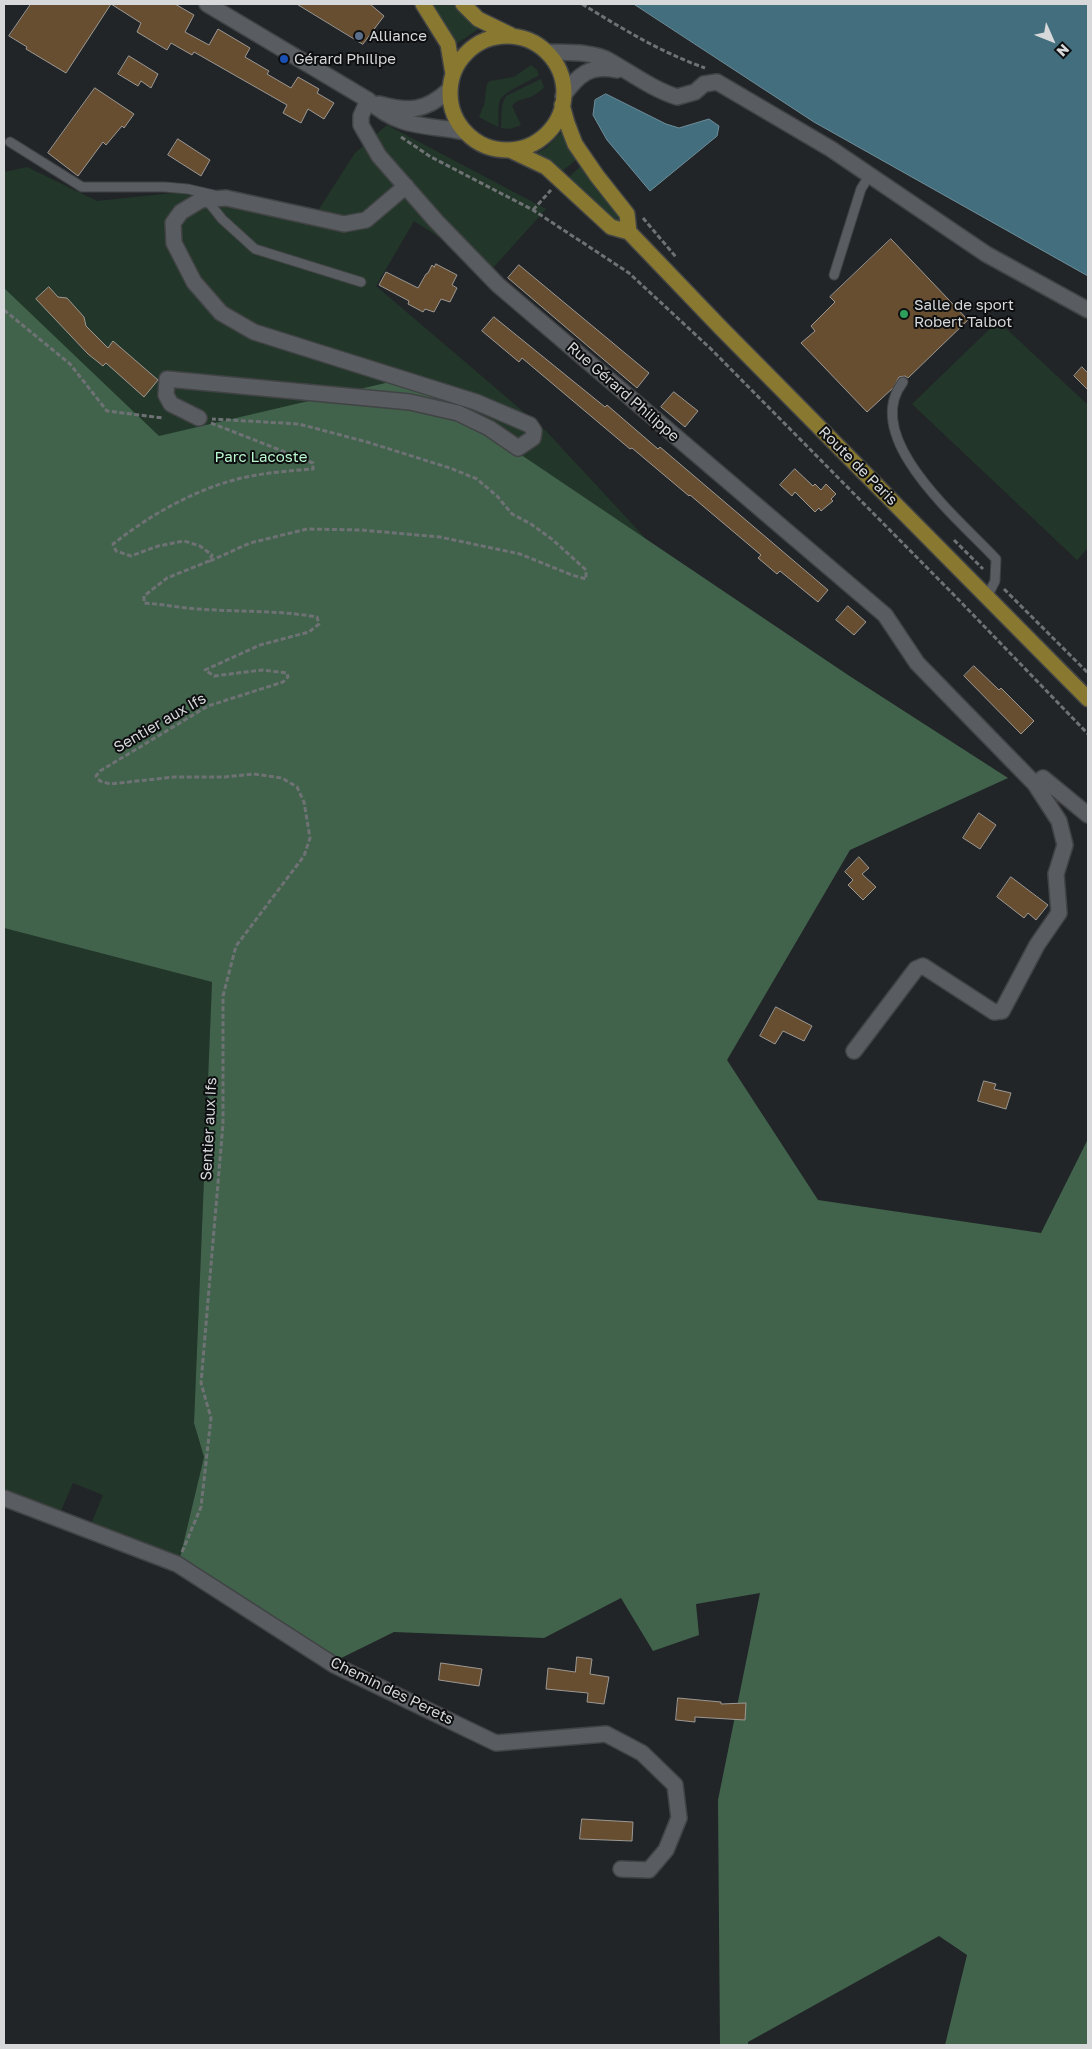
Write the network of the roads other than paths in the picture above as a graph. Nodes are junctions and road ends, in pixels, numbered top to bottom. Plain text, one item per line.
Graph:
1 (208, 4) edge
2 (423, 4) edge
3 (463, 4) edge
4 (514, 37) junction
5 (546, 52) junction
6 (627, 73) junction
7 (453, 74) junction
8 (449, 90) junction
9 (368, 100) junction
10 (563, 101) junction
11 (465, 132) junction
12 (10, 142) dead end
13 (510, 150) junction
14 (870, 176) junction
15 (406, 186) junction
16 (226, 198) junction
17 (206, 199) junction
18 (629, 232) junction
19 (834, 275) dead end
20 (361, 282) dead end
21 (1088, 310) edge
22 (903, 382) dead end
23 (199, 418) road end
24 (987, 596) junction
25 (1088, 699) edge
26 (1035, 784) junction
27 (1088, 815) edge
28 (854, 1051) dead end
29 (4, 1498) edge
30 (622, 1869) dead end

1 - 9 street
2 - 7 main road
3 - 4 main road
4 - 5 main road
4 - 7 main road
5 - 6 street
5 - 10 main road
6 - 10 street
6 - 14 street
7 - 8 main road
8 - 9 street
8 - 11 main road
9 - 11 street
9 - 15 street, Rue Gérard Philippe
10 - 13 main road
10 - 18 main road, Route de Paris
11 - 13 main road
12 - 16 lane
13 - 18 main road, Route de Paris
14 - 19 lane
14 - 21 street
15 - 16 street
15 - 26 street, Rue Gérard Philippe
16 - 17 street
17 - 20 lane
17 - 23 street
18 - 24 main road, Route de Paris
22 - 24 lane
24 - 25 main road, Route de Paris
26 - 27 street
26 - 28 street, Rue Gérard Philippe
29 - 30 street, Chemin des Perets

